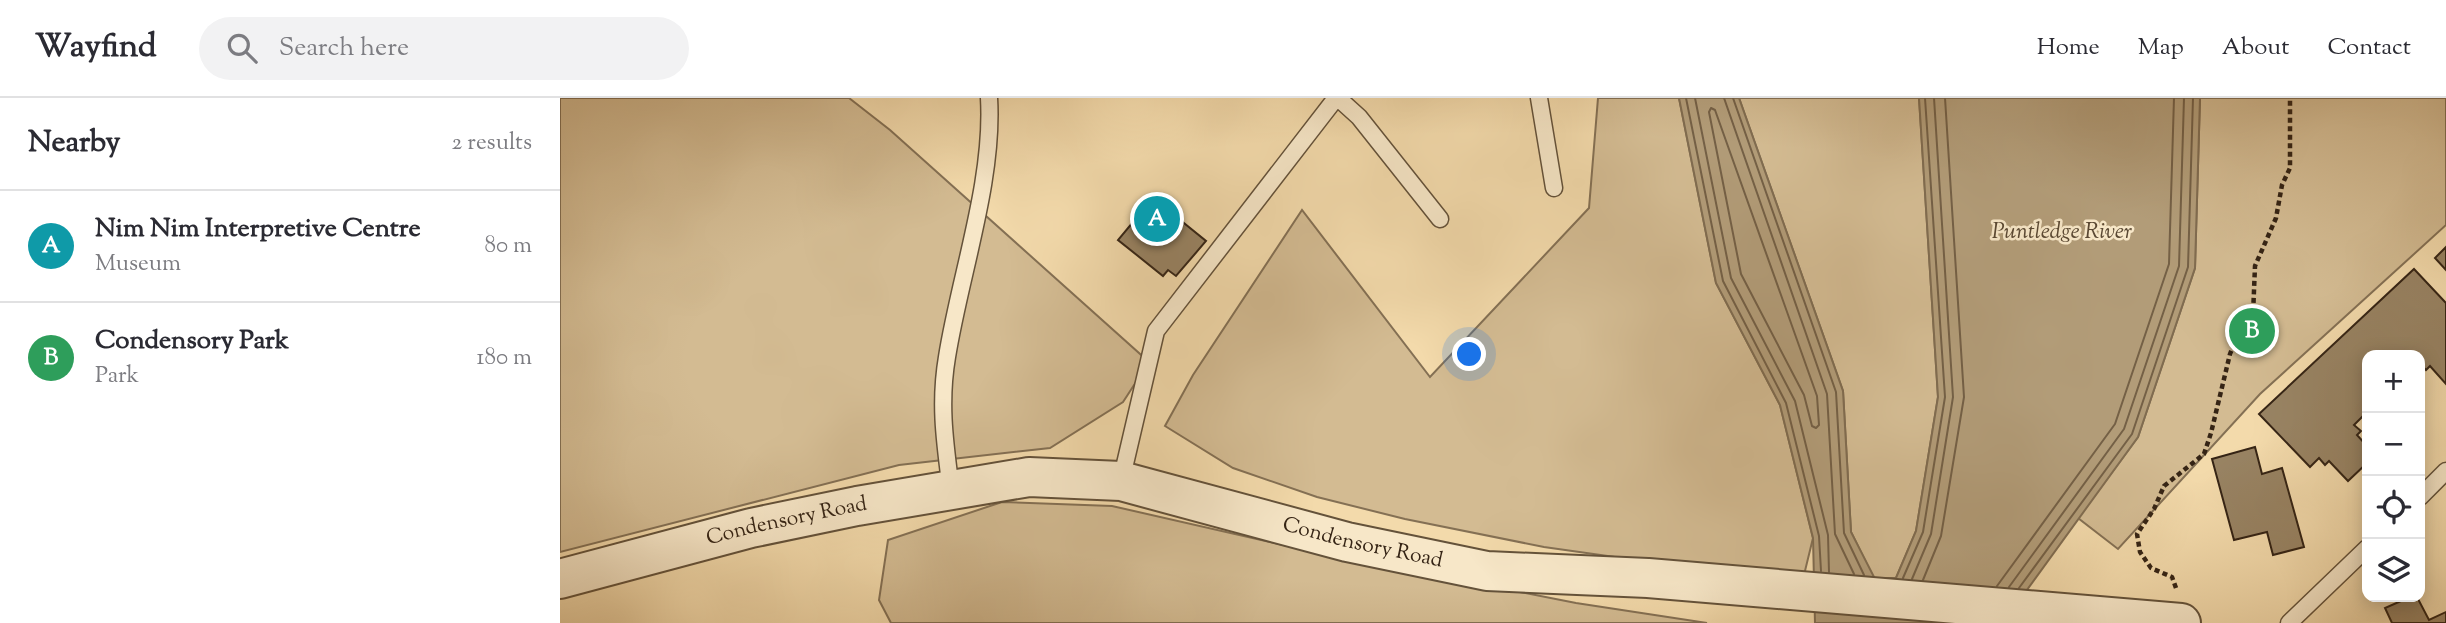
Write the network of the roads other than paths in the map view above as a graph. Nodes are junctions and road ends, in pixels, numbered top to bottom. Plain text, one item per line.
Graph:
1 (989, 98) edge
2 (1337, 98) edge
3 (1539, 98) edge
4 (1554, 188) dead end
5 (1440, 219) dead end
6 (2446, 471) edge
7 (1121, 481) junction
8 (951, 490) junction
9 (2425, 492) edge
10 (2362, 553) edge
11 (560, 579) edge
12 (2173, 613) edge
13 (2289, 623) edge

1 - 8 lane
2 - 5 lane
2 - 7 lane
3 - 4 lane
6 - 9 lane
7 - 8 street, Condensory Road
7 - 12 street, Condensory Road
8 - 11 street, Condensory Road
10 - 13 lane

